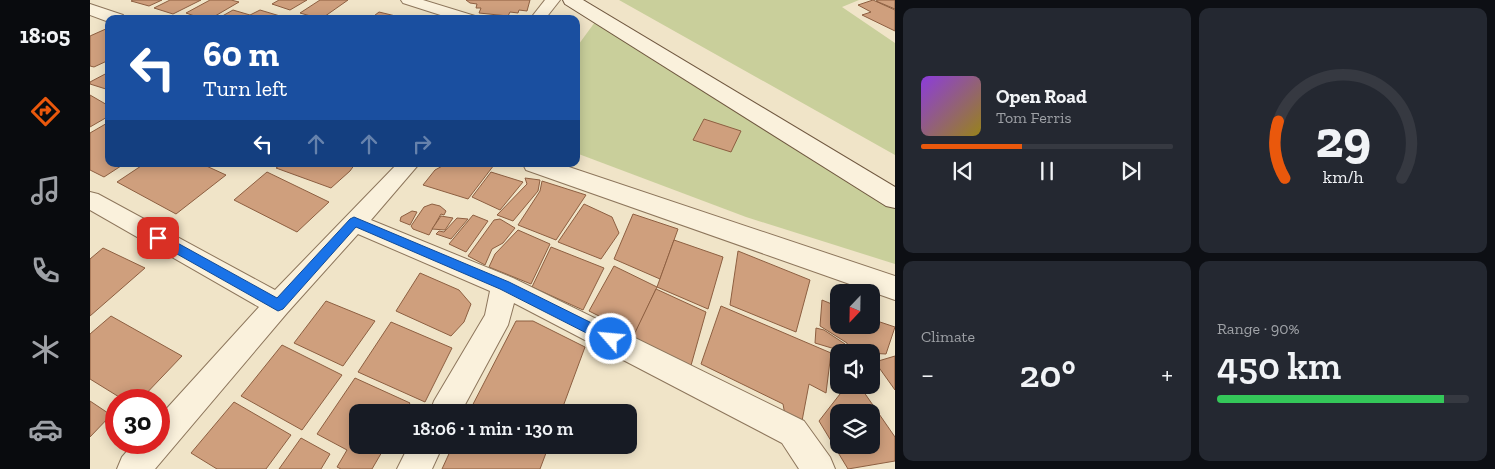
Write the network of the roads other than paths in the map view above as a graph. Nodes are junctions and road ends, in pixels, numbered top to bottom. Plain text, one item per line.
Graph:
1 (408, 0) edge
2 (553, 0) edge
3 (572, 0) edge
4 (584, 0) edge
5 (90, 9) edge
6 (106, 15) edge
7 (457, 15) edge
8 (540, 15) edge
9 (406, 167) edge
10 (544, 167) edge
11 (895, 184) edge
12 (895, 199) edge
13 (90, 200) edge
14 (354, 222) junction
15 (504, 286) junction
16 (895, 288) edge
17 (278, 305) junction
18 (449, 404) edge
19 (170, 428) edge
20 (147, 454) edge
21 (422, 454) edge
22 (134, 469) edge
23 (414, 469) edge
24 (818, 469) edge

1 - 7 street
2 - 8 street
3 - 12 main road
4 - 11 main road
5 - 6 main road
9 - 14 street
10 - 16 main road
13 - 17 street
14 - 15 street
14 - 17 street
15 - 18 street
15 - 24 street
17 - 19 street
20 - 22 street
21 - 23 street

